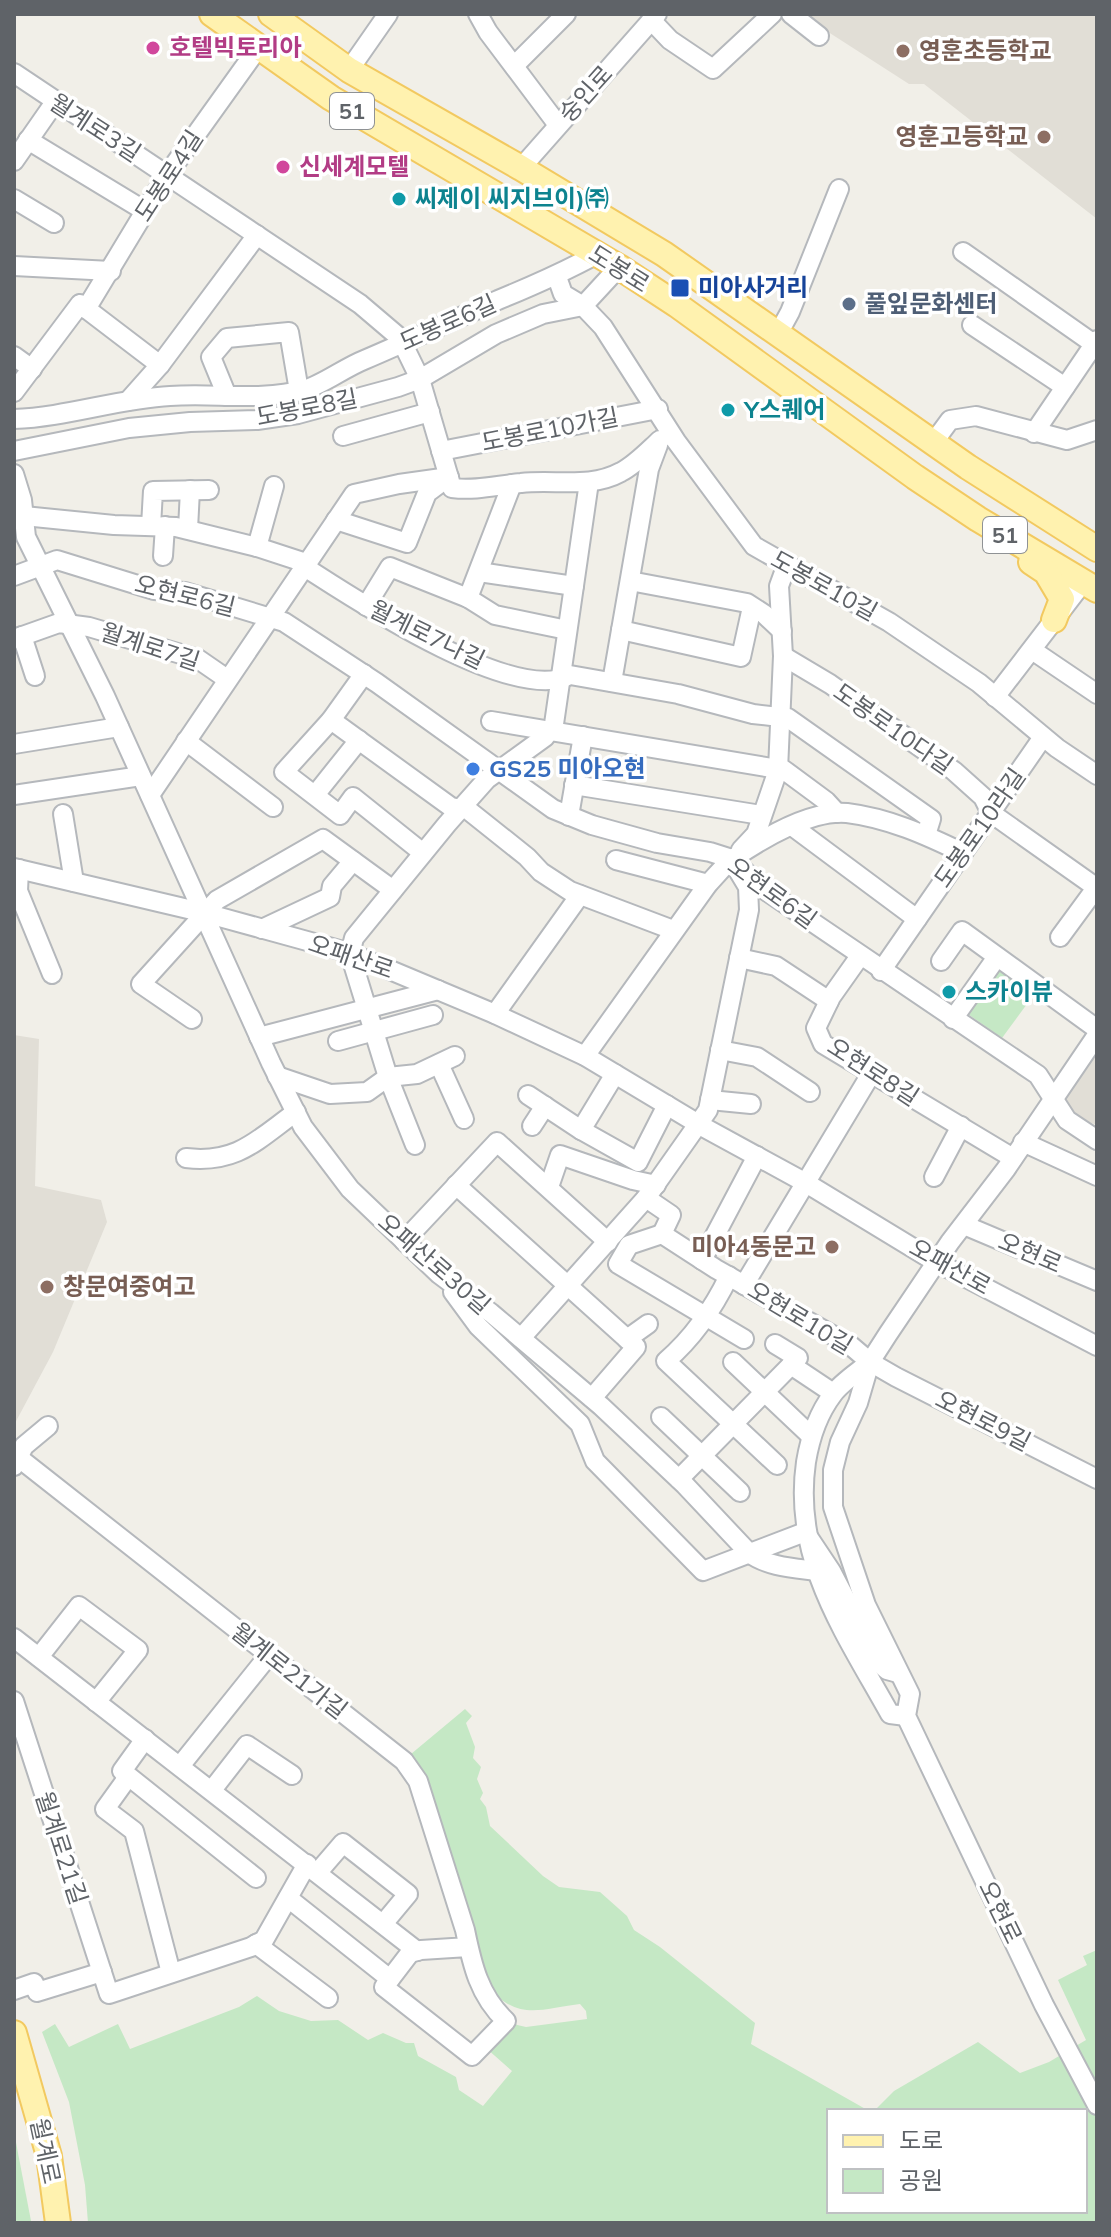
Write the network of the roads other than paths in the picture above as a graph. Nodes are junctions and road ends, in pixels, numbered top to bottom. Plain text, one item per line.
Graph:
1 (212, 14) edge
2 (271, 14) edge
3 (388, 14) edge
4 (478, 14) edge
5 (566, 14) edge
6 (772, 14) edge
7 (791, 14) edge
8 (654, 17) edge
9 (819, 36) dead end
10 (258, 48) junction
11 (514, 66) junction
12 (349, 70) junction
13 (14, 73) edge
14 (55, 102) junction
15 (558, 125) junction
16 (28, 140) junction
17 (14, 161) edge
18 (521, 168) junction
19 (167, 175) junction
20 (839, 189) dead end
21 (14, 199) edge
22 (145, 211) junction
23 (54, 223) dead end
24 (257, 235) junction
25 (963, 252) dead end
26 (597, 254) junction
27 (14, 266) edge
28 (619, 267) junction
29 (111, 271) junction
30 (557, 277) junction
31 (583, 306) junction
32 (86, 309) junction
33 (972, 325) dead end
34 (778, 334) junction
35 (1096, 342) edge
36 (403, 345) junction
37 (14, 356) edge
38 (160, 365) junction
39 (32, 369) junction
40 (420, 379) junction
41 (1065, 387) junction
42 (299, 391) junction
43 (14, 392) edge
44 (227, 396) junction
45 (128, 401) junction
46 (430, 412) junction
47 (14, 419) edge
48 (661, 425) junction
49 (1097, 430) edge
50 (1034, 433) junction
51 (343, 436) dead end
52 (933, 443) junction
53 (14, 451) edge
54 (441, 451) junction
55 (14, 474) edge
56 (449, 477) junction
57 (589, 482) junction
58 (512, 484) junction
59 (926, 484) junction
60 (274, 486) dead end
61 (190, 490) junction
62 (209, 490) dead end
63 (19, 516) edge
64 (336, 520) junction
65 (158, 526) junction
66 (188, 529) junction
67 (257, 547) junction
68 (1097, 549) edge
69 (163, 556) dead end
70 (306, 563) junction
71 (787, 564) junction
72 (41, 565) junction
73 (479, 572) junction
74 (14, 576) edge
75 (630, 581) junction
76 (574, 586) junction
77 (1090, 586) edge
78 (468, 598) junction
79 (366, 606) junction
80 (752, 607) junction
81 (268, 617) junction
82 (1054, 620) junction
83 (69, 623) junction
84 (567, 630) junction
85 (621, 630) junction
86 (782, 631) junction
87 (18, 638) edge
88 (1032, 650) junction
89 (783, 656) junction
90 (364, 674) junction
91 (35, 676) dead end
92 (227, 679) junction
93 (560, 681) junction
94 (612, 682) junction
95 (1097, 694) edge
96 (995, 697) junction
97 (780, 718) junction
98 (331, 720) junction
99 (491, 721) dead end
100 (119, 727) junction
101 (550, 730) junction
102 (583, 736) junction
103 (1043, 737) junction
104 (359, 740) junction
105 (186, 741) junction
106 (14, 744) edge
107 (778, 770) junction
108 (497, 771) junction
109 (1097, 775) edge
110 (141, 776) junction
111 (574, 785) junction
112 (14, 795) edge
113 (150, 795) junction
114 (315, 795) junction
115 (273, 807) dead end
116 (460, 809) junction
117 (837, 813) junction
118 (991, 813) junction
119 (63, 814) dead end
120 (761, 815) junction
121 (569, 816) junction
122 (792, 826) junction
123 (926, 835) junction
124 (423, 853) junction
125 (963, 853) junction
126 (732, 859) junction
127 (616, 860) dead end
128 (353, 861) junction
129 (16, 869) edge
130 (74, 882) junction
131 (708, 884) junction
132 (1097, 888) edge
133 (393, 890) junction
134 (580, 895) junction
135 (205, 913) junction
136 (917, 919) junction
137 (262, 929) junction
138 (673, 930) junction
139 (1060, 937) dead end
140 (350, 954) junction
141 (860, 956) junction
142 (997, 957) junction
143 (739, 958) junction
144 (941, 961) dead end
145 (881, 971) junction
146 (52, 974) dead end
147 (438, 990) junction
148 (829, 1001) junction
149 (368, 1008) junction
150 (495, 1014) junction
151 (433, 1015) dead end
152 (192, 1019) dead end
153 (953, 1019) junction
154 (1097, 1029) edge
155 (374, 1031) junction
156 (1097, 1035) edge
157 (259, 1037) junction
158 (338, 1041) dead end
159 (720, 1050) junction
160 (585, 1056) junction
161 (615, 1074) junction
162 (871, 1074) junction
163 (277, 1076) junction
164 (388, 1077) junction
165 (810, 1092) dead end
166 (528, 1095) dead end
167 (1053, 1098) junction
168 (710, 1100) junction
169 (751, 1104) dead end
170 (667, 1105) junction
171 (545, 1106) junction
172 (296, 1112) junction
173 (464, 1119) dead end
174 (700, 1125) junction
175 (532, 1126) dead end
176 (961, 1126) junction
177 (581, 1130) junction
178 (1097, 1140) edge
179 (415, 1145) dead end
180 (1018, 1150) junction
181 (757, 1156) junction
182 (186, 1158) dead end
183 (1097, 1176) edge
184 (934, 1177) dead end
185 (806, 1183) junction
186 (456, 1185) junction
187 (549, 1187) junction
188 (651, 1191) junction
189 (964, 1225) junction
190 (662, 1234) junction
191 (404, 1241) junction
192 (608, 1242) junction
193 (702, 1260) junction
194 (937, 1262) junction
195 (439, 1274) junction
196 (737, 1280) junction
197 (1097, 1281) edge
198 (568, 1286) junction
199 (707, 1315) junction
200 (648, 1324) dead end
201 (521, 1338) junction
202 (744, 1339) dead end
203 (632, 1343) junction
204 (775, 1344) dead end
205 (1097, 1346) edge
206 (733, 1362) dead end
207 (870, 1362) junction
208 (791, 1365) junction
209 (764, 1392) junction
210 (833, 1393) junction
211 (592, 1398) junction
212 (661, 1417) dead end
213 (734, 1422) junction
214 (48, 1426) dead end
215 (810, 1435) junction
216 (701, 1457) junction
217 (16, 1462) edge
218 (777, 1465) dead end
219 (679, 1479) junction
220 (1097, 1479) edge
221 (740, 1492) dead end
222 (805, 1532) junction
223 (749, 1553) junction
224 (817, 1571) junction
225 (14, 1638) edge
226 (269, 1655) junction
227 (39, 1657) junction
228 (898, 1673) junction
229 (14, 1701) edge
230 (96, 1702) junction
231 (906, 1716) junction
232 (145, 1739) junction
233 (180, 1766) junction
234 (292, 1775) dead end
235 (128, 1777) junction
236 (212, 1790) junction
237 (313, 1868) junction
238 (256, 1878) dead end
239 (288, 1898) junction
240 (383, 1924) junction
241 (256, 1944) junction
242 (468, 1947) junction
243 (417, 1951) junction
244 (102, 1972) junction
245 (171, 1973) junction
246 (390, 1979) junction
247 (14, 1990) edge
248 (328, 1998) dead end
249 (14, 2033) edge
250 (1097, 2105) edge
251 (58, 2223) edge

1 - 10 main road, 도봉로 / 51
2 - 12 main road, 도봉로 / 51
3 - 12 street
4 - 11 street
5 - 11 street
6 - 8 street, 숭인로
7 - 9 street
8 - 15 street, 숭인로
10 - 19 street, 도봉로4길
10 - 26 main road, 도봉로 / 51
11 - 15 street
12 - 18 main road, 도봉로 / 51
13 - 14 street, 월계로3길
14 - 16 street
14 - 19 street, 월계로3길
15 - 18 street, 숭인로
16 - 17 street
16 - 22 street
18 - 34 main road, 도봉로 / 51
19 - 22 street, 도봉로4길
19 - 24 street, 월계로3길
20 - 34 street
21 - 23 street
22 - 29 street, 도봉로4길
24 - 36 street, 월계로3길
24 - 38 street
25 - 35 street
26 - 28 main road, 도봉로 / 51
26 - 30 street, 도봉로6길
27 - 29 street
28 - 31 street
28 - 59 main road, 도봉로 / 51
29 - 32 street, 도봉로4길
30 - 31 street, 도봉로10길
30 - 36 street, 도봉로6길
31 - 40 street, 도봉로8길
31 - 48 street, 도봉로10길
32 - 38 street
32 - 39 street, 도봉로4길
33 - 41 street
34 - 52 main road, 도봉로 / 51
35 - 41 street
36 - 40 street, 월계로3길
36 - 42 street, 도봉로6길
37 - 39 street
38 - 45 street
39 - 43 street, 도봉로4길
40 - 46 street, 월계로3길
40 - 53 street, 도봉로8길
41 - 50 street
42 - 44 street, 도봉로6길
42 - 44 street
44 - 45 street, 도봉로6길
45 - 47 street, 도봉로6길
46 - 51 street
46 - 54 street, 월계로3길
48 - 54 street, 도봉로10가길
48 - 57 street
48 - 71 street, 도봉로10길
48 - 75 street
49 - 50 street
50 - 52 street
52 - 68 main road, 도봉로 / 51
54 - 56 street, 월계로3길
55 - 63 street, 월계로7길
56 - 58 street
56 - 64 street
56 - 64 street
57 - 58 street
57 - 76 street
58 - 73 street
59 - 77 main road, 도봉로 / 51
59 - 82 main road
60 - 67 street
61 - 62 street
61 - 65 street
61 - 66 street
63 - 65 street
63 - 72 street, 월계로7길
64 - 70 street
65 - 66 street
65 - 69 street
66 - 67 street
67 - 70 street
70 - 79 street, 월계로7나길
70 - 81 street
71 - 86 street
71 - 96 street, 도봉로10길
72 - 74 street
72 - 81 street, 오현로6길
72 - 83 street, 월계로7길
73 - 76 street
73 - 78 street
75 - 80 street
75 - 85 street
76 - 84 street
77 - 82 street
78 - 79 street
78 - 84 street
79 - 93 street, 월계로7나길
80 - 85 street
80 - 86 street
81 - 90 street, 오현로6길
81 - 92 street
82 - 88 street
83 - 87 street, 월계로7길
83 - 92 street, 월계로7길
83 - 100 street, 월계로7길
84 - 93 street
85 - 94 street
86 - 89 street
87 - 91 street, 월계로7길
88 - 95 street
88 - 96 street
89 - 97 street
89 - 118 street, 도봉로10다길
90 - 98 street
90 - 108 street, 오현로6길
92 - 105 street
93 - 94 street, 도봉로10다길
93 - 101 street
94 - 97 street, 도봉로10다길
96 - 103 street, 도봉로10길
97 - 107 street
97 - 123 street, 도봉로10다길
98 - 104 street
98 - 114 street
99 - 101 street
100 - 106 street
100 - 110 street, 월계로7길
101 - 102 street
101 - 108 street
102 - 107 street
102 - 111 street
103 - 109 street, 도봉로10길
103 - 118 street, 도봉로10라길
104 - 114 street
104 - 116 street
105 - 113 street
105 - 115 street
107 - 117 street
107 - 120 street
108 - 116 street
108 - 121 street, 오현로6길
110 - 112 street
110 - 113 street, 월계로7길
111 - 120 street
111 - 121 street
113 - 135 street, 월계로7길
114 - 124 street
116 - 124 street
116 - 134 street
117 - 122 street
117 - 123 street
118 - 125 street, 도봉로10라길
118 - 132 street, 도봉로10다길
119 - 130 street
120 - 126 street
121 - 126 street, 오현로6길
122 - 126 street
122 - 136 street
123 - 125 street
124 - 133 street
125 - 136 street, 도봉로10라길
126 - 131 street
126 - 141 street, 오현로6길
126 - 143 street
127 - 131 street
128 - 133 street
128 - 135 street
128 - 137 street, 오패산로
129 - 130 street, 오패산로
129 - 146 street, 오패산로
130 - 135 street, 오패산로
131 - 138 street
132 - 139 street
133 - 140 street
134 - 138 street
134 - 150 street
135 - 137 street, 오패산로
135 - 152 street
135 - 157 street, 오패산로30길
136 - 145 street, 도봉로10라길
137 - 140 street, 오패산로
138 - 160 street
140 - 147 street, 오패산로
140 - 149 street
141 - 145 street, 오현로6길
141 - 148 street, 오현로8길
142 - 144 street
142 - 153 street
142 - 154 street
143 - 148 street, 오현로8길
143 - 159 street
145 - 153 street, 오현로6길
147 - 149 street, 오패산로
147 - 150 street, 오패산로
148 - 162 street, 오현로8길
149 - 155 street
149 - 157 street
150 - 160 street, 오패산로
151 - 155 street
153 - 167 street, 오현로6길
155 - 158 street
155 - 164 street
156 - 167 street, 오현로
157 - 163 street, 오패산로30길
159 - 165 street
159 - 168 street
160 - 161 street, 오패산로
161 - 170 street, 오패산로
161 - 177 street
162 - 176 street, 오현로8길
162 - 185 street
163 - 164 street
163 - 172 street, 오패산로30길
164 - 173 street
164 - 179 street
166 - 171 street
167 - 178 street, 오현로6길
167 - 180 street, 오현로
168 - 169 street
168 - 174 street
170 - 174 street, 오패산로
170 - 177 street
171 - 175 street
171 - 177 street
172 - 182 street
172 - 191 street, 오패산로30길
174 - 181 street, 오패산로
174 - 188 street
176 - 180 street, 오현로8길
176 - 184 street
180 - 183 street
180 - 189 street, 오현로
181 - 185 street, 오패산로
181 - 193 street
185 - 194 street, 오패산로
185 - 196 street
186 - 187 street
186 - 191 street
186 - 198 street
187 - 188 street
187 - 192 street
188 - 190 street
188 - 192 street
189 - 194 street, 오현로
189 - 197 street, 오현로
190 - 193 street, 오현로10길
190 - 199 street
191 - 195 street, 오패산로30길
192 - 198 street
193 - 196 street, 오현로10길
194 - 205 street, 오패산로
194 - 207 street, 오현로
195 - 201 street, 오패산로30길
195 - 223 street
196 - 199 street, 오현로10길
196 - 207 street, 오현로10길
198 - 201 street
198 - 203 street
199 - 202 street, 오현로10길
199 - 213 street, 오현로10길
200 - 203 street
201 - 211 street, 오패산로30길
203 - 211 street
204 - 208 street
206 - 209 street
207 - 210 street, 오현로
207 - 220 street, 오현로9길
207 - 228 street, 오현로
208 - 209 street
208 - 210 street
209 - 213 street
209 - 215 street
210 - 215 street, 오현로
211 - 219 street, 오패산로30길
212 - 216 street
213 - 216 street
213 - 218 street
214 - 217 street, 월계로21가길
215 - 222 street, 오현로
216 - 219 street
216 - 221 street
217 - 226 street, 월계로21가길
219 - 223 street, 오패산로30길
222 - 223 street
222 - 224 street, 오현로
222 - 228 street
223 - 224 street
224 - 231 street, 오현로
225 - 227 street
226 - 233 street
226 - 242 street, 월계로21가길
227 - 230 street
227 - 230 street
228 - 231 street, 오현로
229 - 244 street, 월계로21길
230 - 232 street
231 - 250 street, 오현로
232 - 233 street
232 - 235 street
233 - 236 street
234 - 236 street
235 - 238 street
235 - 245 street
236 - 237 street
237 - 239 street
237 - 240 street
237 - 240 street
239 - 241 street
239 - 246 street
240 - 243 street
241 - 245 street
241 - 248 street
242 - 243 street
242 - 246 street, 월계로21가길
243 - 246 street
244 - 245 street, 월계로21길
244 - 247 street
249 - 251 main road, 월계로

